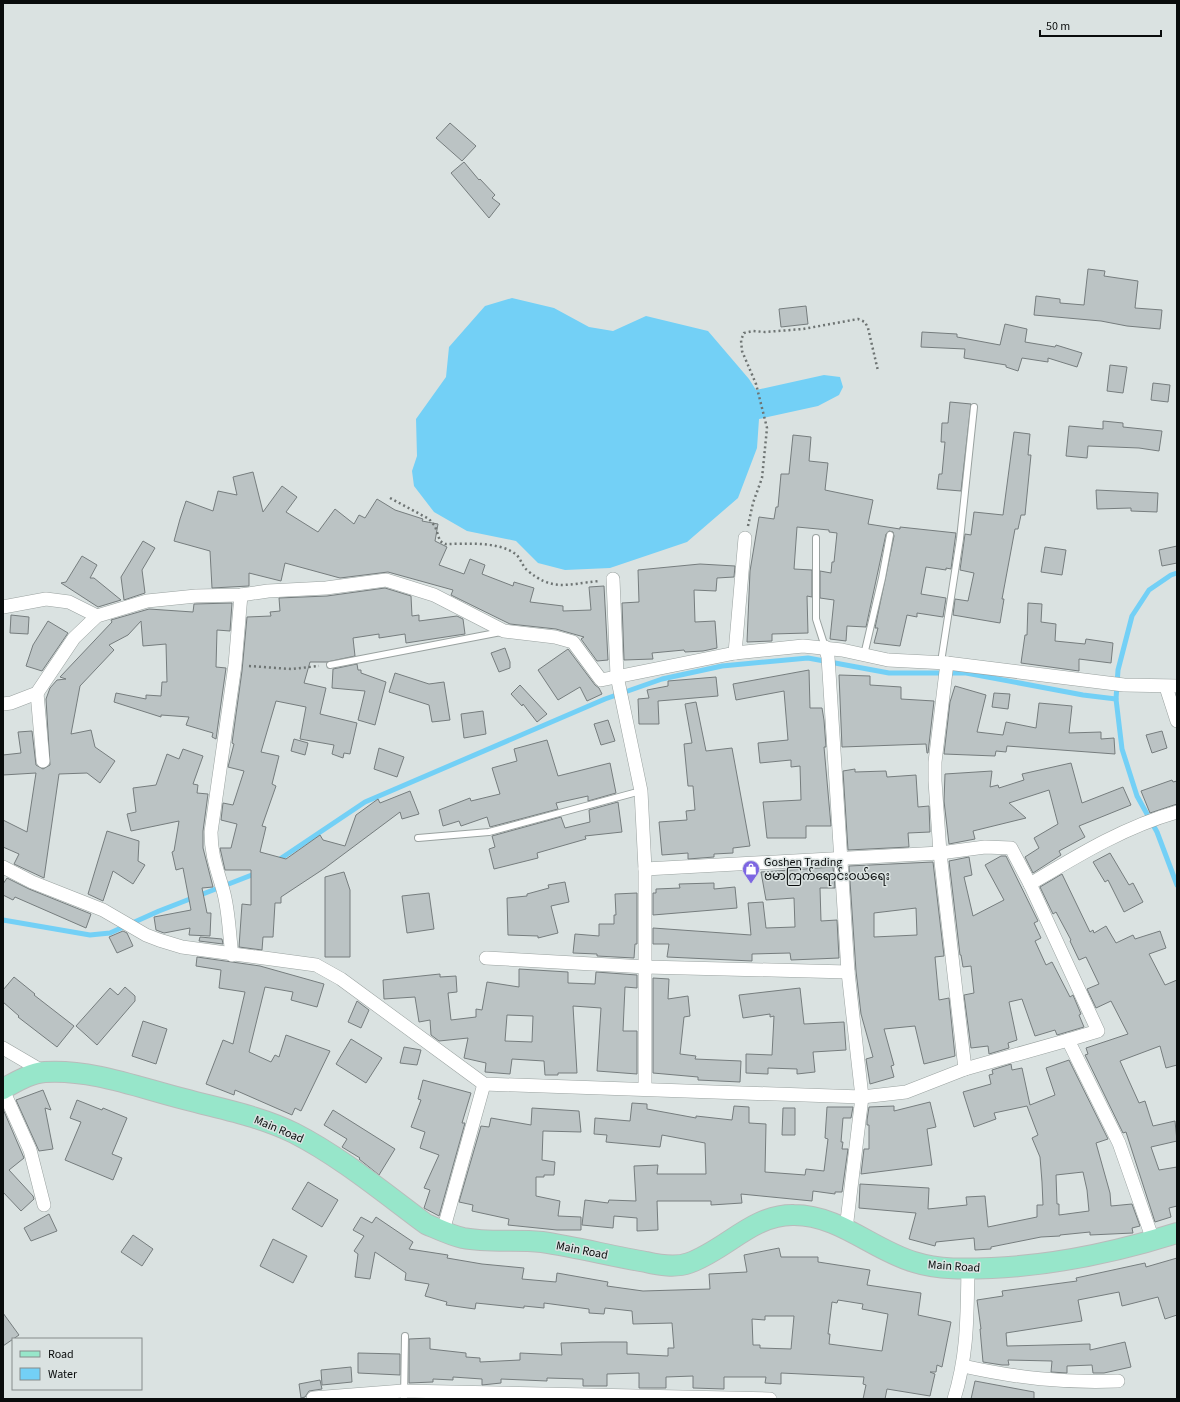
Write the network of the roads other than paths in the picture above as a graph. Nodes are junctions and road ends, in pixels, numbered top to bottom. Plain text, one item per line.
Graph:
1 (974, 407) dead end
2 (890, 535) dead end
3 (745, 538) road end
4 (816, 538) dead end
5 (613, 579) road end
6 (241, 595) junction
7 (3, 607) edge
8 (97, 616) junction
9 (504, 631) junction
10 (826, 652) junction
11 (735, 653) junction
12 (864, 655) junction
13 (944, 663) junction
14 (330, 665) road end
15 (619, 681) junction
16 (1171, 686) edge
17 (37, 693) junction
18 (3, 704) edge
19 (1177, 722) edge
20 (43, 761) dead end
21 (641, 791) junction
22 (1177, 812) edge
23 (418, 838) dead end
24 (940, 853) junction
25 (841, 858) junction
26 (3, 867) edge
27 (645, 869) junction
28 (1030, 884) junction
29 (232, 955) junction
30 (486, 958) dead end
31 (646, 967) junction
32 (848, 972) junction
33 (1068, 1040) junction
34 (3, 1048) edge
35 (965, 1069) junction
36 (44, 1072) junction
37 (484, 1084) junction
38 (3, 1089) edge
39 (645, 1089) junction
40 (862, 1097) junction
41 (44, 1204) dead end
42 (846, 1229) junction
43 (443, 1231) junction
44 (1177, 1233) edge
45 (1153, 1240) junction
46 (968, 1269) junction
47 (405, 1336) dead end
48 (963, 1366) junction
49 (1118, 1381) dead end
50 (404, 1395) edge
51 (511, 1396) edge
52 (313, 1398) dead end
53 (770, 1399) edge
54 (954, 1399) edge

1 - 13 lane
2 - 12 lane
3 - 11 street
4 - 10 lane
5 - 15 street
6 - 8 street
6 - 9 street
6 - 29 street
7 - 8 street
8 - 17 street
9 - 14 lane
9 - 15 street
10 - 11 street
10 - 12 street
10 - 25 street
11 - 15 street
12 - 13 street
13 - 16 street
13 - 24 street
15 - 21 street
16 - 19 street
17 - 18 street
17 - 20 street
21 - 23 lane
21 - 27 street
22 - 28 street
24 - 25 street
24 - 28 street
24 - 35 street
25 - 27 street
25 - 32 street
26 - 29 street
27 - 31 street
28 - 33 street
29 - 37 street
30 - 31 street
31 - 32 street
31 - 39 street
32 - 40 street
33 - 35 street
33 - 45 street
34 - 36 street
35 - 40 street
36 - 38 main road, Main Road
36 - 43 main road, Main Road
37 - 39 street
37 - 43 street
38 - 41 street
39 - 40 street
40 - 42 street
42 - 43 main road, Main Road
42 - 46 main road, Main Road
44 - 45 main road, Main Road
45 - 46 main road, Main Road
46 - 48 street
47 - 50 lane
48 - 49 street
48 - 54 street
50 - 51 street
50 - 52 street
51 - 53 street

